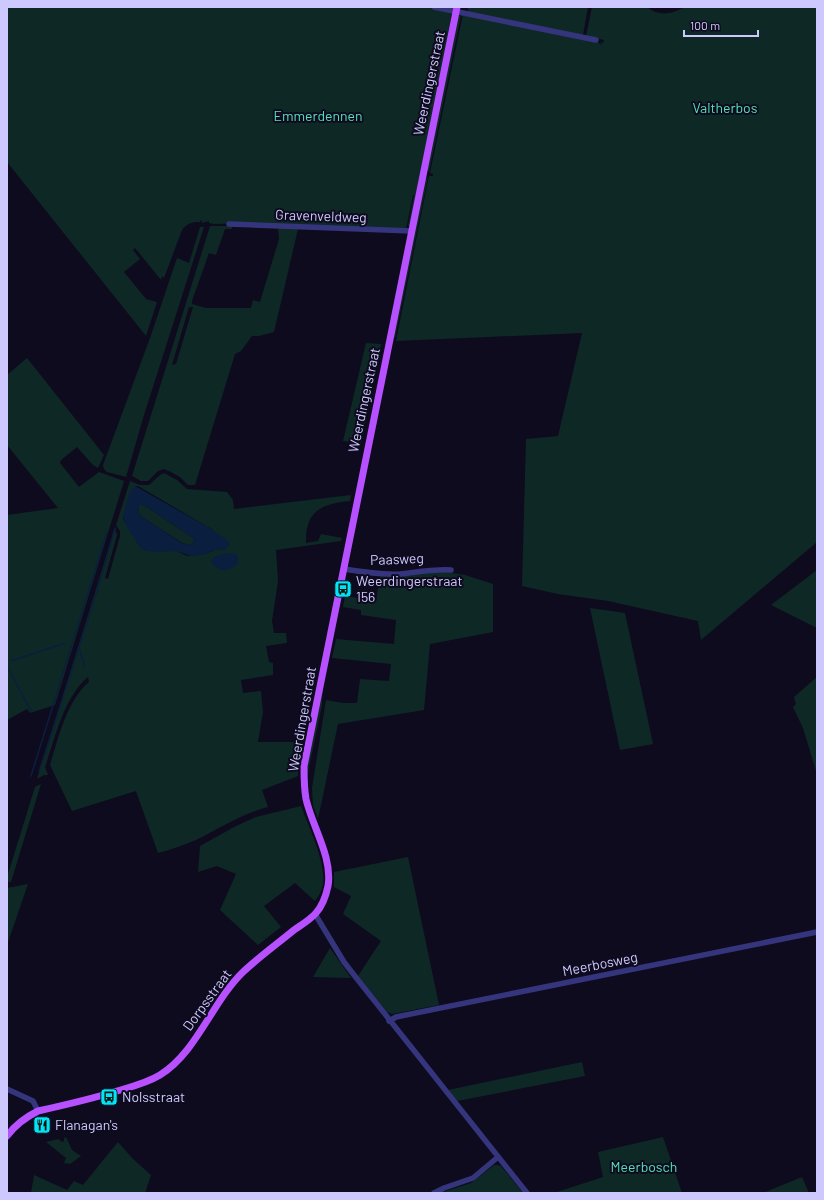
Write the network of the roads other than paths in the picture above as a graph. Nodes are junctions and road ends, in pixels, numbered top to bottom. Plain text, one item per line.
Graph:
1 (434, 7) edge
2 (460, 9) edge
3 (596, 40) dead end
4 (229, 224) dead end
5 (412, 231) junction
6 (344, 569) junction
7 (451, 570) dead end
8 (306, 800) joint
9 (315, 914) junction
10 (817, 932) edge
11 (389, 1021) junction
12 (7, 1089) edge
13 (38, 1111) junction
14 (7, 1136) edge
15 (498, 1157) junction
16 (434, 1193) edge
17 (526, 1193) edge

1 - 2 street
2 - 3 street
2 - 5 main road, Weerdingerstraat
4 - 5 street, Gravenveldweg
5 - 6 main road, Weerdingerstraat
6 - 7 street, Paasweg
6 - 8 main road, Weerdingerstraat
8 - 9 main road, Dorpsstraat
9 - 11 street
9 - 13 main road, Dorpsstraat
10 - 11 street, Meerbosweg
11 - 15 street
12 - 13 street
13 - 14 main road, Dorpsstraat
15 - 16 street
15 - 17 street

